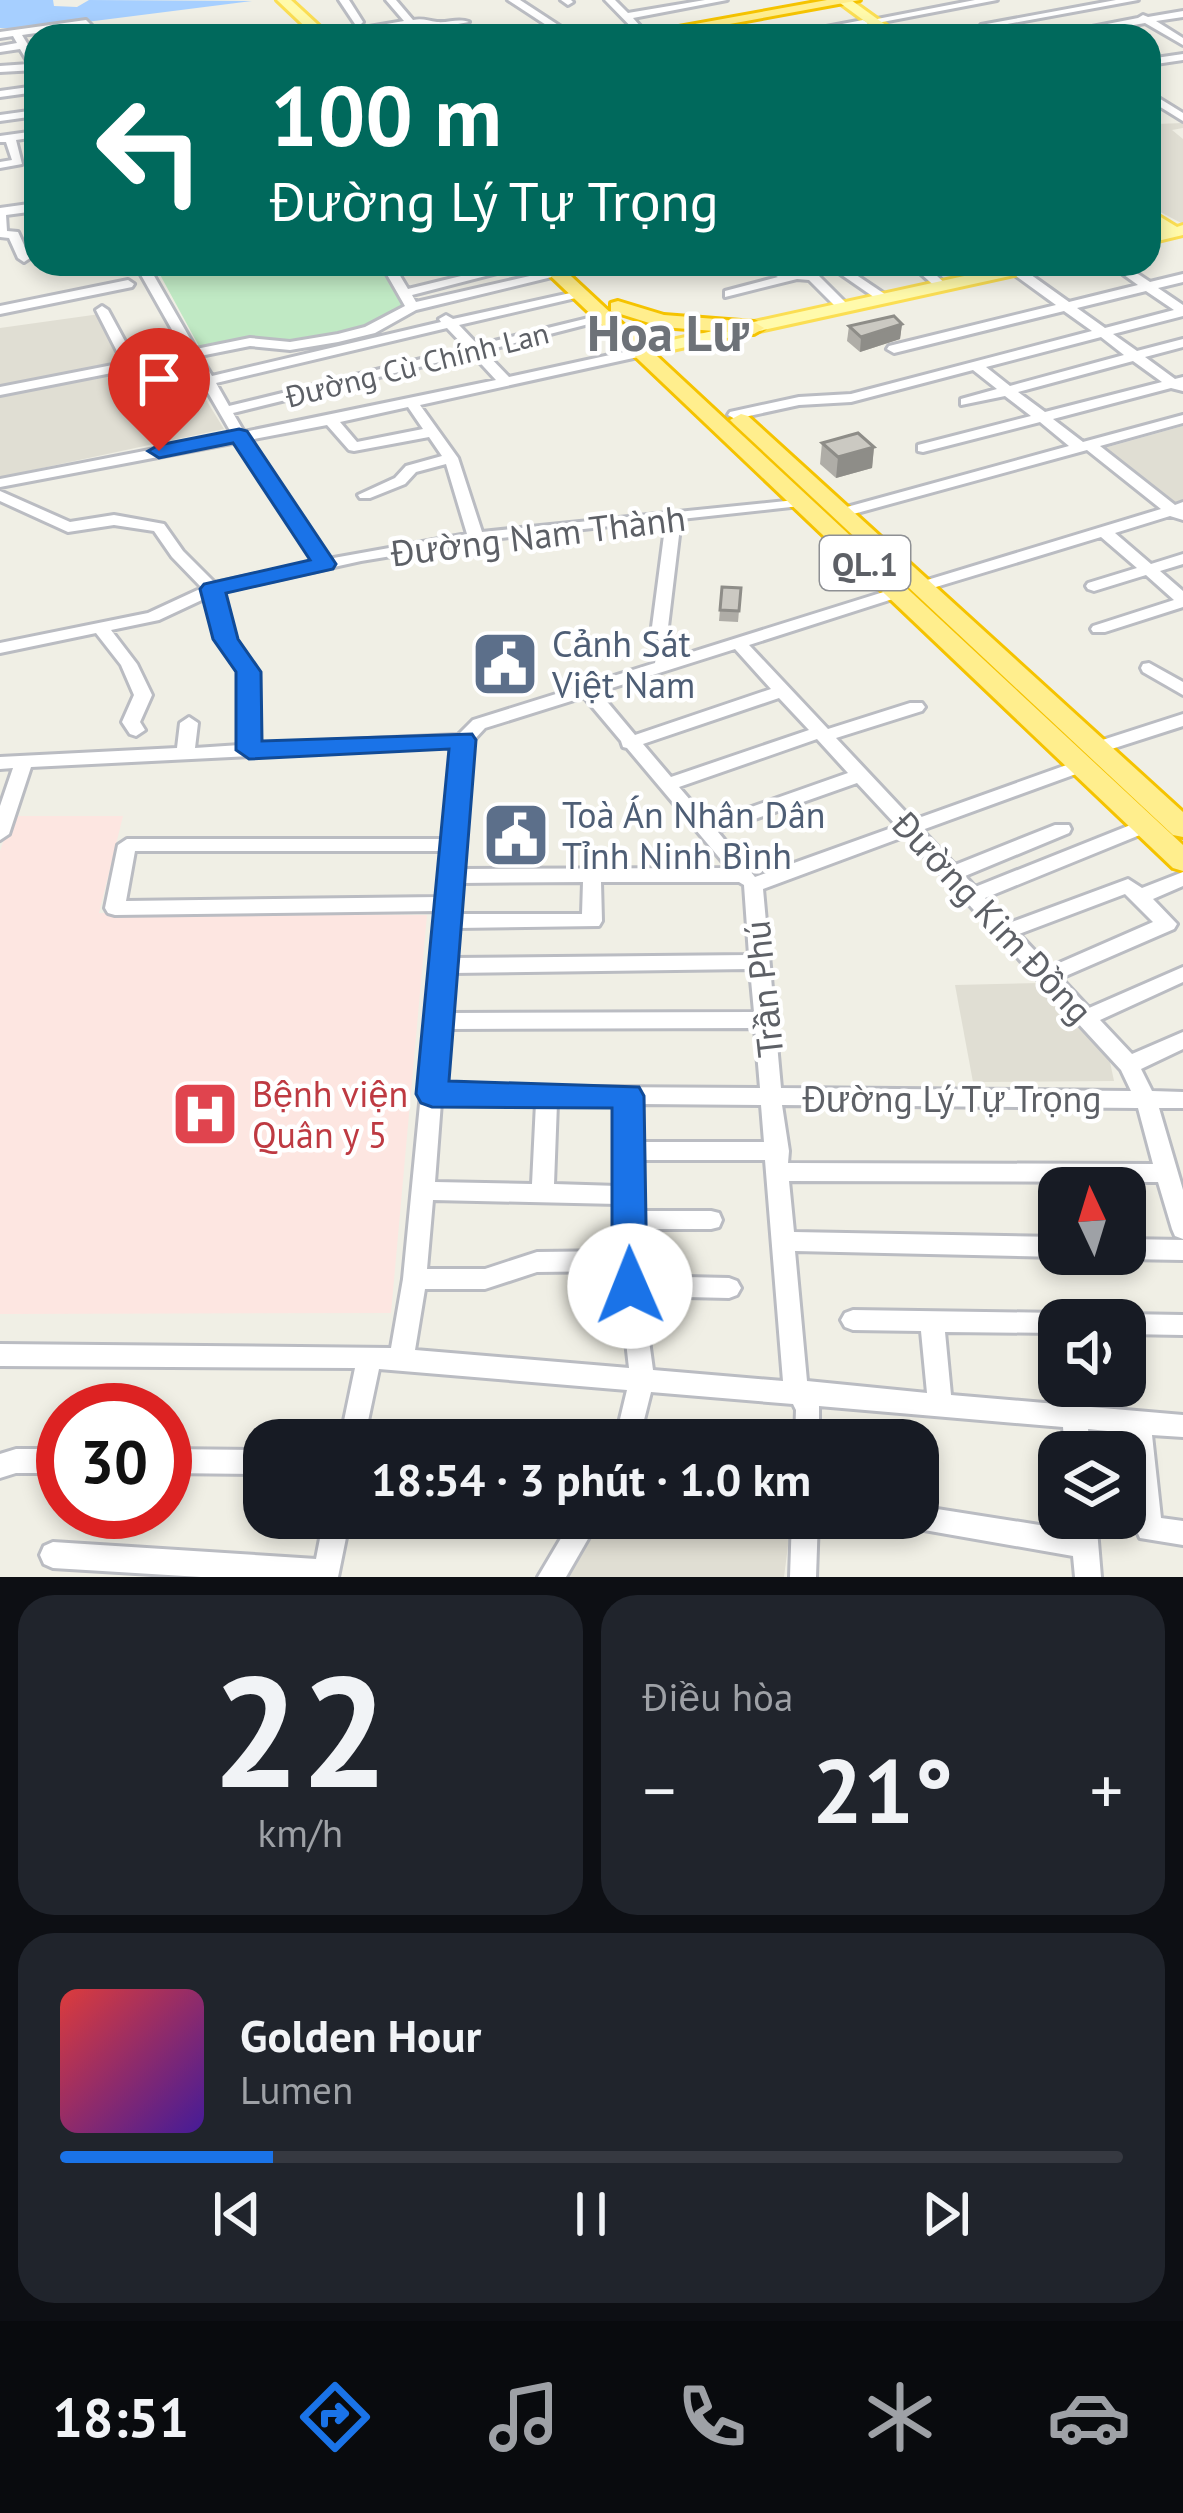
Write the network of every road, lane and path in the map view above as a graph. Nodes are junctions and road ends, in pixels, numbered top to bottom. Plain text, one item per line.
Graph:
1 (265, 0) edge
2 (283, 0) edge
3 (344, 0) edge
4 (392, 0) edge
5 (513, 0) edge
6 (610, 0) edge
7 (722, 0) edge
8 (874, 0) edge
9 (992, 0) edge
10 (1132, 0) edge
11 (1116, 1) edge
12 (842, 2) edge
13 (1015, 9) dead end
14 (1183, 14) edge
15 (627, 16) junction
16 (1029, 17) junction
17 (1145, 19) junction
18 (358, 22) dead end
19 (410, 22) junction
20 (464, 22) dead end
21 (867, 22) junction
22 (291, 24) edge
23 (309, 24) edge
24 (397, 24) edge
25 (551, 24) edge
26 (633, 24) edge
27 (708, 24) edge
28 (744, 24) edge
29 (855, 24) edge
30 (871, 24) edge
31 (991, 24) edge
32 (1039, 24) edge
33 (1119, 24) edge
34 (1154, 24) edge
35 (24, 32) edge
36 (16, 33) junction
37 (0, 35) edge
38 (24, 42) edge
39 (5, 138) edge
40 (0, 165) edge
41 (0, 212) edge
42 (0, 234) edge
43 (24, 257) dead end
44 (148, 276) edge
45 (397, 276) edge
46 (487, 276) edge
47 (525, 276) edge
48 (565, 276) edge
49 (569, 276) edge
50 (793, 276) edge
51 (812, 276) edge
52 (851, 276) edge
53 (931, 276) edge
54 (989, 276) edge
55 (1024, 276) edge
56 (1132, 276) edge
57 (1183, 278) edge
58 (128, 284) dead end
59 (943, 286) junction
60 (1148, 287) junction
61 (579, 293) junction
62 (730, 294) dead end
63 (886, 299) junction
64 (408, 300) junction
65 (430, 302) junction
66 (845, 308) junction
67 (1067, 308) junction
68 (0, 310) edge
69 (102, 310) dead end
70 (1183, 311) edge
71 (611, 312) junction
72 (451, 324) junction
73 (754, 328) junction
74 (1102, 332) junction
75 (342, 344) junction
76 (1183, 344) edge
77 (894, 349) dead end
78 (652, 350) junction
79 (477, 351) junction
80 (191, 355) junction
81 (1135, 356) junction
82 (131, 365) junction
83 (975, 365) junction
84 (365, 377) junction
85 (504, 380) junction
86 (209, 381) junction
87 (1180, 385) edge
88 (1007, 390) junction
89 (0, 391) edge
90 (411, 402) junction
91 (965, 402) dead end
92 (386, 408) junction
93 (228, 410) junction
94 (735, 415) junction
95 (1043, 418) junction
96 (1183, 419) edge
97 (330, 421) junction
98 (432, 432) junction
99 (239, 436) junction
100 (1085, 446) junction
101 (922, 448) dead end
102 (452, 458) junction
103 (0, 483) edge
104 (0, 494) edge
105 (365, 495) dead end
106 (800, 502) junction
107 (1180, 512) edge
108 (841, 513) junction
109 (674, 516) junction
110 (1104, 531) junction
111 (476, 538) junction
112 (1183, 559) edge
113 (324, 564) junction
114 (1150, 569) junction
115 (1094, 586) dead end
116 (212, 589) junction
117 (908, 590) junction
118 (1183, 601) edge
119 (101, 629) junction
120 (1099, 629) dead end
121 (738, 643) junction
122 (0, 648) edge
123 (663, 667) junction
124 (1149, 668) dead end
125 (1183, 689) edge
126 (588, 690) junction
127 (783, 691) junction
128 (916, 707) dead end
129 (1183, 720) edge
130 (189, 723) dead end
131 (136, 730) dead end
132 (823, 734) junction
133 (463, 740) junction
134 (629, 742) junction
135 (249, 750) junction
136 (185, 753) junction
137 (1095, 757) junction
138 (24, 761) junction
139 (0, 763) edge
140 (861, 775) junction
141 (666, 785) junction
142 (910, 826) junction
143 (1145, 826) junction
144 (1183, 828) edge
145 (1061, 829) dead end
146 (704, 830) junction
147 (0, 834) edge
148 (454, 844) junction
149 (1183, 861) edge
150 (953, 873) junction
151 (451, 876) junction
152 (592, 876) junction
153 (1183, 879) edge
154 (749, 880) junction
155 (974, 895) junction
156 (1139, 897) junction
157 (447, 912) junction
158 (1006, 931) junction
159 (760, 962) junction
160 (440, 966) junction
161 (1183, 974) edge
162 (1047, 976) junction
163 (1086, 1018) junction
164 (766, 1020) junction
165 (436, 1021) junction
166 (1183, 1040) edge
167 (1130, 1065) junction
168 (432, 1094) junction
169 (548, 1095) junction
170 (628, 1096) junction
171 (773, 1097) junction
172 (1145, 1100) junction
173 (1183, 1100) edge
174 (628, 1151) junction
175 (778, 1162) junction
176 (1168, 1173) junction
177 (424, 1191) junction
178 (543, 1193) junction
179 (629, 1207) junction
180 (711, 1220) dead end
181 (1183, 1229) edge
182 (784, 1241) junction
183 (1038, 1247) edge
184 (1146, 1249) edge
185 (1183, 1250) edge
186 (629, 1261) junction
187 (415, 1280) junction
188 (630, 1286) junction
189 (729, 1288) dead end
190 (853, 1320) dead end
191 (932, 1321) junction
192 (1038, 1323) edge
193 (1146, 1324) edge
194 (1183, 1325) edge
195 (0, 1355) edge
196 (369, 1357) junction
197 (401, 1359) junction
198 (642, 1379) junction
199 (802, 1396) junction
200 (940, 1407) junction
201 (1075, 1418) junction
202 (356, 1419) edge
203 (632, 1419) edge
204 (808, 1419) edge
205 (1138, 1424) junction
206 (1183, 1426) edge
207 (1076, 1431) edge
208 (36, 1461) edge
209 (192, 1461) edge
210 (243, 1462) edge
211 (0, 1466) edge
212 (939, 1520) edge
213 (1038, 1528) edge
214 (1183, 1533) edge
215 (333, 1539) edge
216 (574, 1539) edge
217 (805, 1539) edge
218 (1085, 1539) edge
219 (53, 1555) dead end
220 (326, 1575) edge
221 (551, 1577) edge
222 (803, 1577) edge
223 (1088, 1577) edge

1 - 22 main road
2 - 23 main road
3 - 18 street
4 - 19 street
5 - 25 street
6 - 15 street
7 - 15 street
8 - 12 highway
9 - 21 street
10 - 11 street
11 - 16 street
11 - 17 street
12 - 21 main road
12 - 27 highway
12 - 28 highway
13 - 16 street
14 - 17 street
15 - 26 street
16 - 31 street
16 - 32 street
17 - 33 street
17 - 34 street
19 - 20 street
19 - 24 street
21 - 29 street
21 - 30 main road
35 - 36 street
36 - 37 street
36 - 38 street
39 - 40 street
41 - 42 street
42 - 43 street
44 - 80 street
45 - 64 street
46 - 64 street
47 - 65 street
48 - 61 highway, QL.1
49 - 71 highway, QL.1
50 - 62 street
51 - 66 street
52 - 63 street
53 - 59 street
54 - 59 main road
55 - 67 street
56 - 60 street
57 - 60 street
58 - 68 street
59 - 63 main road
60 - 67 street
60 - 70 street
61 - 71 highway, QL.1
61 - 72 street
63 - 66 main road
64 - 65 street
64 - 75 street
65 - 72 street
66 - 73 main road
67 - 74 street
67 - 77 street
69 - 82 street
70 - 74 street
71 - 73 highway
71 - 78 highway, QL.1
71 - 79 street, Đường Cù Chính Lan
72 - 75 street
72 - 79 street
73 - 78 main road
74 - 81 street
74 - 83 street
75 - 80 street
75 - 84 street
75 - 86 street
76 - 81 street
78 - 85 street
78 - 94 highway, QL.1
78 - 106 highway, QL.1
79 - 84 street, Đường Cù Chính Lan
79 - 85 street
80 - 82 street
80 - 86 street
81 - 87 street
81 - 88 street
82 - 89 street
83 - 88 street
83 - 94 street
84 - 92 street
84 - 93 street, Đường Cù Chính Lan
85 - 90 street
86 - 93 street
87 - 95 street
88 - 91 street
88 - 95 street
90 - 92 street
90 - 98 street
92 - 97 street
93 - 99 street
94 - 108 highway, QL.1
95 - 100 street
95 - 101 street
96 - 100 street
97 - 98 street
97 - 99 street
98 - 102 street
99 - 103 street
99 - 113 street
100 - 107 street
100 - 108 street
102 - 105 street
102 - 111 street
104 - 116 street
106 - 109 street, Đường Nam Thành
106 - 117 highway, QL.1
107 - 110 street
108 - 117 highway, QL.1
109 - 111 street, Đường Nam Thành
109 - 123 street
110 - 114 street
110 - 117 street
111 - 113 street, Đường Nam Thành
112 - 114 street
113 - 116 street, Đường Nam Thành
114 - 115 street
114 - 118 street
116 - 119 street, Đường Nam Thành
116 - 135 street
117 - 121 street
117 - 137 highway, QL.1
118 - 120 street
119 - 122 street, Đường Nam Thành
119 - 131 street
121 - 123 street
121 - 127 street, Đường Kim Đồng
123 - 126 street
124 - 125 street
126 - 133 street
126 - 134 street
127 - 132 street, Đường Kim Đồng
127 - 134 street
128 - 132 street
129 - 137 street, Trần Phú
130 - 136 street
132 - 140 street, Đường Kim Đồng
132 - 141 street
133 - 135 street
133 - 148 street
134 - 141 street
135 - 136 street
136 - 138 street
137 - 142 street, Trần Phú
137 - 143 highway, QL.1
137 - 144 highway, QL.1
138 - 139 street
138 - 147 street
140 - 142 street, Đường Kim Đồng
140 - 146 street
141 - 146 street
142 - 150 street, Đường Kim Đồng
142 - 154 street, Trần Phú
143 - 149 highway, QL.1
143 - 155 street
145 - 150 street
146 - 154 street
148 - 151 street
148 - 157 street
150 - 155 street, Đường Kim Đồng
151 - 152 street
151 - 157 street
152 - 154 street
152 - 157 street
153 - 156 street
154 - 159 street, Trần Phú
155 - 158 street, Đường Kim Đồng
156 - 158 street
156 - 162 street
157 - 160 street
158 - 162 street, Đường Kim Đồng
159 - 160 street
159 - 164 street, Trần Phú
160 - 165 street
161 - 163 street
162 - 163 street, Đường Kim Đồng
163 - 167 street, Đường Kim Đồng
164 - 165 street
164 - 171 street, Trần Phú
165 - 168 street
166 - 167 street
167 - 172 street, Đường Kim Đồng
168 - 169 street, Đường Lý Tự Trọng
168 - 177 street
169 - 170 street, Đường Lý Tự Trọng
169 - 178 street
170 - 171 street, Đường Lý Tự Trọng
170 - 174 street
171 - 172 street, Đường Lý Tự Trọng
171 - 175 street, Trần Phú
172 - 173 street, Đường Lý Tự Trọng
172 - 176 street, Đường Kim Đồng
174 - 175 street
174 - 179 street
175 - 176 street
175 - 182 street, Trần Phú
176 - 181 street, Đường Kim Đồng
177 - 178 street
177 - 187 street
178 - 179 street
179 - 180 street
179 - 186 street
182 - 183 street
182 - 199 street, Trần Phú
184 - 185 street
186 - 187 street
186 - 188 street
187 - 197 street
188 - 189 street
188 - 198 street
190 - 191 street
191 - 192 street
191 - 200 street
193 - 194 street
195 - 196 street
196 - 197 street
196 - 202 street
197 - 198 street
198 - 199 street
198 - 203 street
199 - 200 street
199 - 204 street, Trần Phú
200 - 201 street
201 - 205 street
201 - 207 street
205 - 206 street
205 - 214 street
208 - 211 street
209 - 210 street
212 - 213 street
215 - 220 street
216 - 221 street
217 - 222 street
218 - 223 street
219 - 220 street

